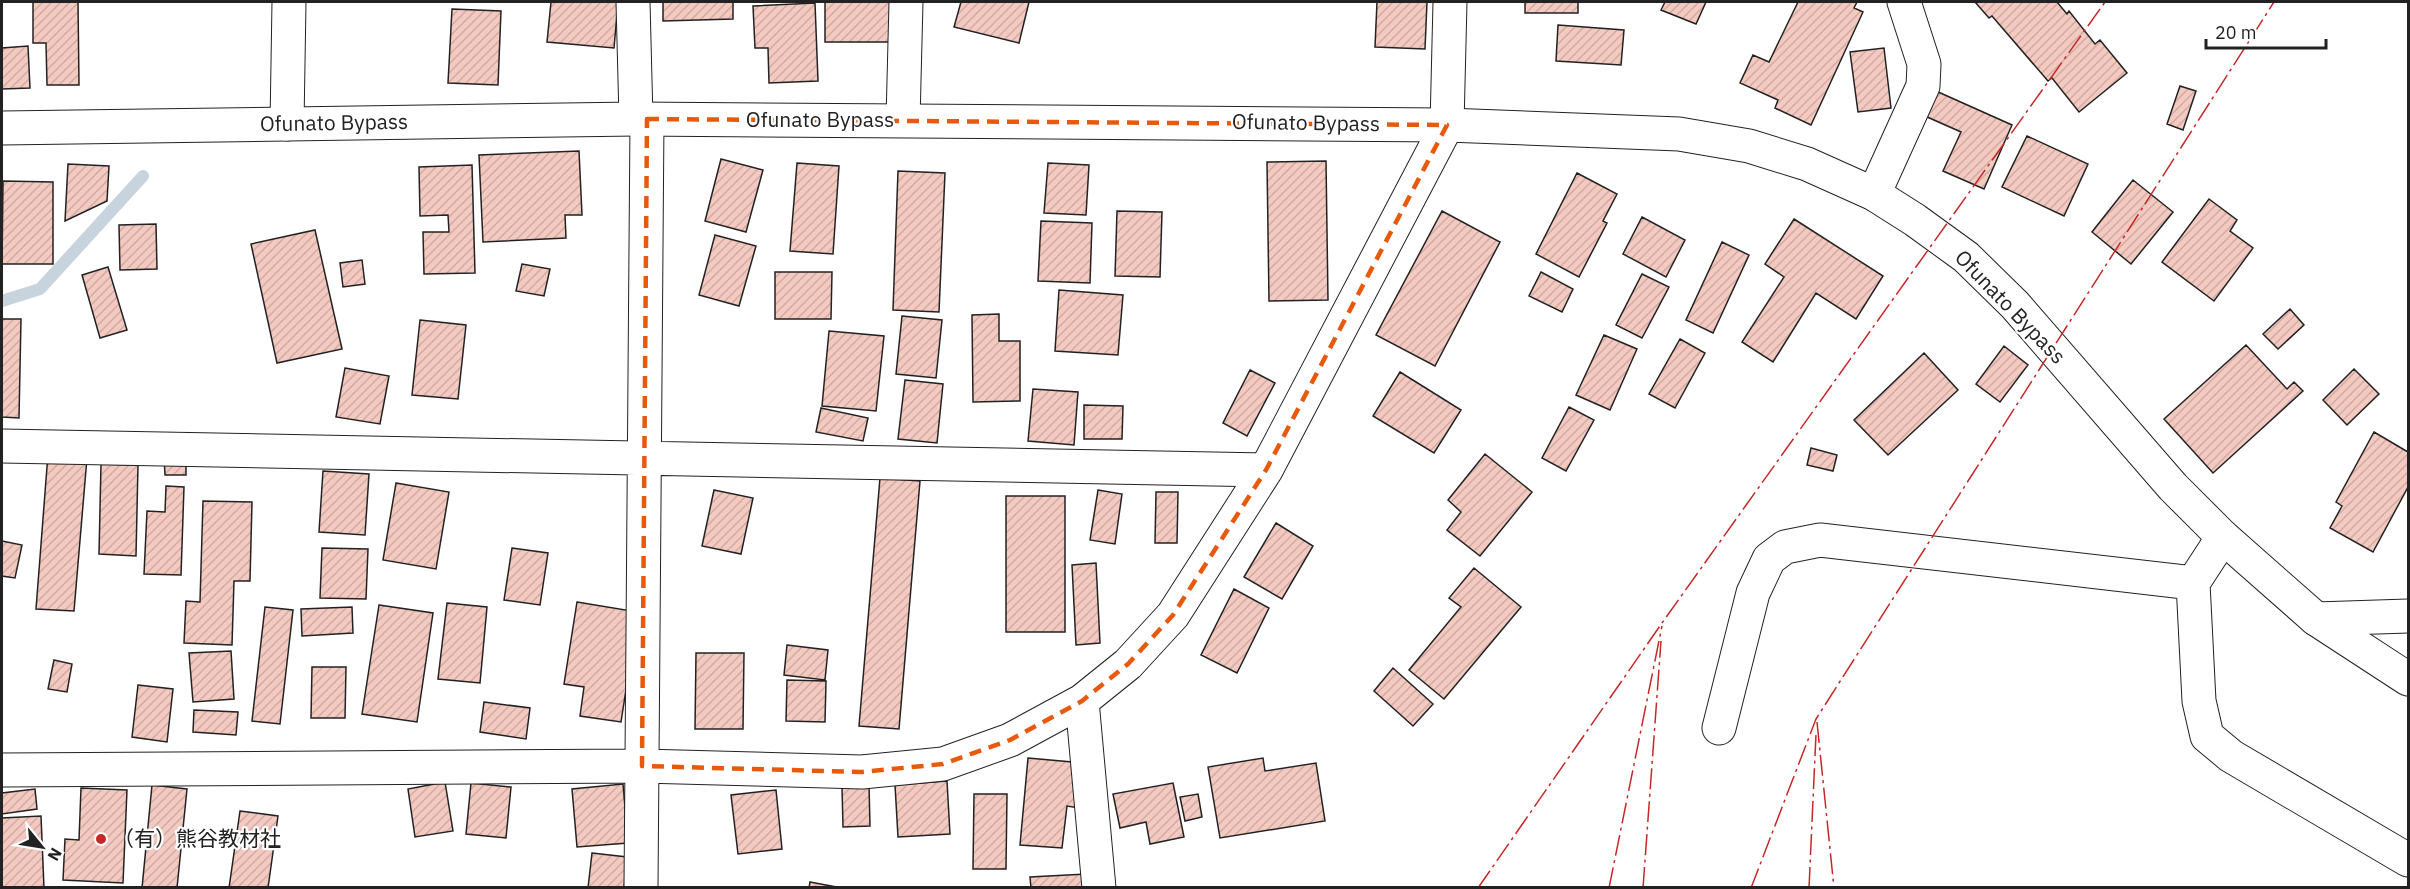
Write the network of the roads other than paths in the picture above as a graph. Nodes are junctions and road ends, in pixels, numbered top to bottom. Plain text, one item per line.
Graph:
1 (289, 2) edge
2 (633, 2) edge
3 (906, 2) edge
4 (1450, 2) edge
5 (1904, 2) edge
6 (641, 119) junction
7 (903, 120) junction
8 (287, 124) junction
9 (1447, 125) junction
10 (2, 128) edge
11 (1874, 194) junction
12 (2, 446) edge
13 (644, 459) junction
14 (1266, 470) junction
15 (2223, 537) junction
16 (2193, 583) junction
17 (2409, 616) edge
18 (2316, 619) junction
19 (2409, 679) edge
20 (1083, 700) junction
21 (1719, 728) dead end
22 (642, 766) junction
23 (2, 770) edge
24 (2409, 860) edge
25 (641, 888) edge
26 (1100, 888) edge

1 - 8 main road
2 - 6 main road
3 - 7 main road
4 - 9 main road
5 - 11 main road
6 - 7 main road, Ofunato Bypass
6 - 8 main road, Ofunato Bypass
6 - 13 main road
7 - 9 main road, Ofunato Bypass
8 - 10 main road, Ofunato Bypass
9 - 11 main road, Ofunato Bypass
9 - 14 main road
11 - 15 main road, Ofunato Bypass
12 - 13 main road
13 - 14 main road
13 - 22 main road
14 - 20 main road
15 - 16 main road
15 - 18 main road, Ofunato Bypass
16 - 21 main road
16 - 24 main road
17 - 18 main road
18 - 19 main road, Ofunato Bypass
20 - 22 main road
20 - 26 main road
22 - 23 main road
22 - 25 main road

